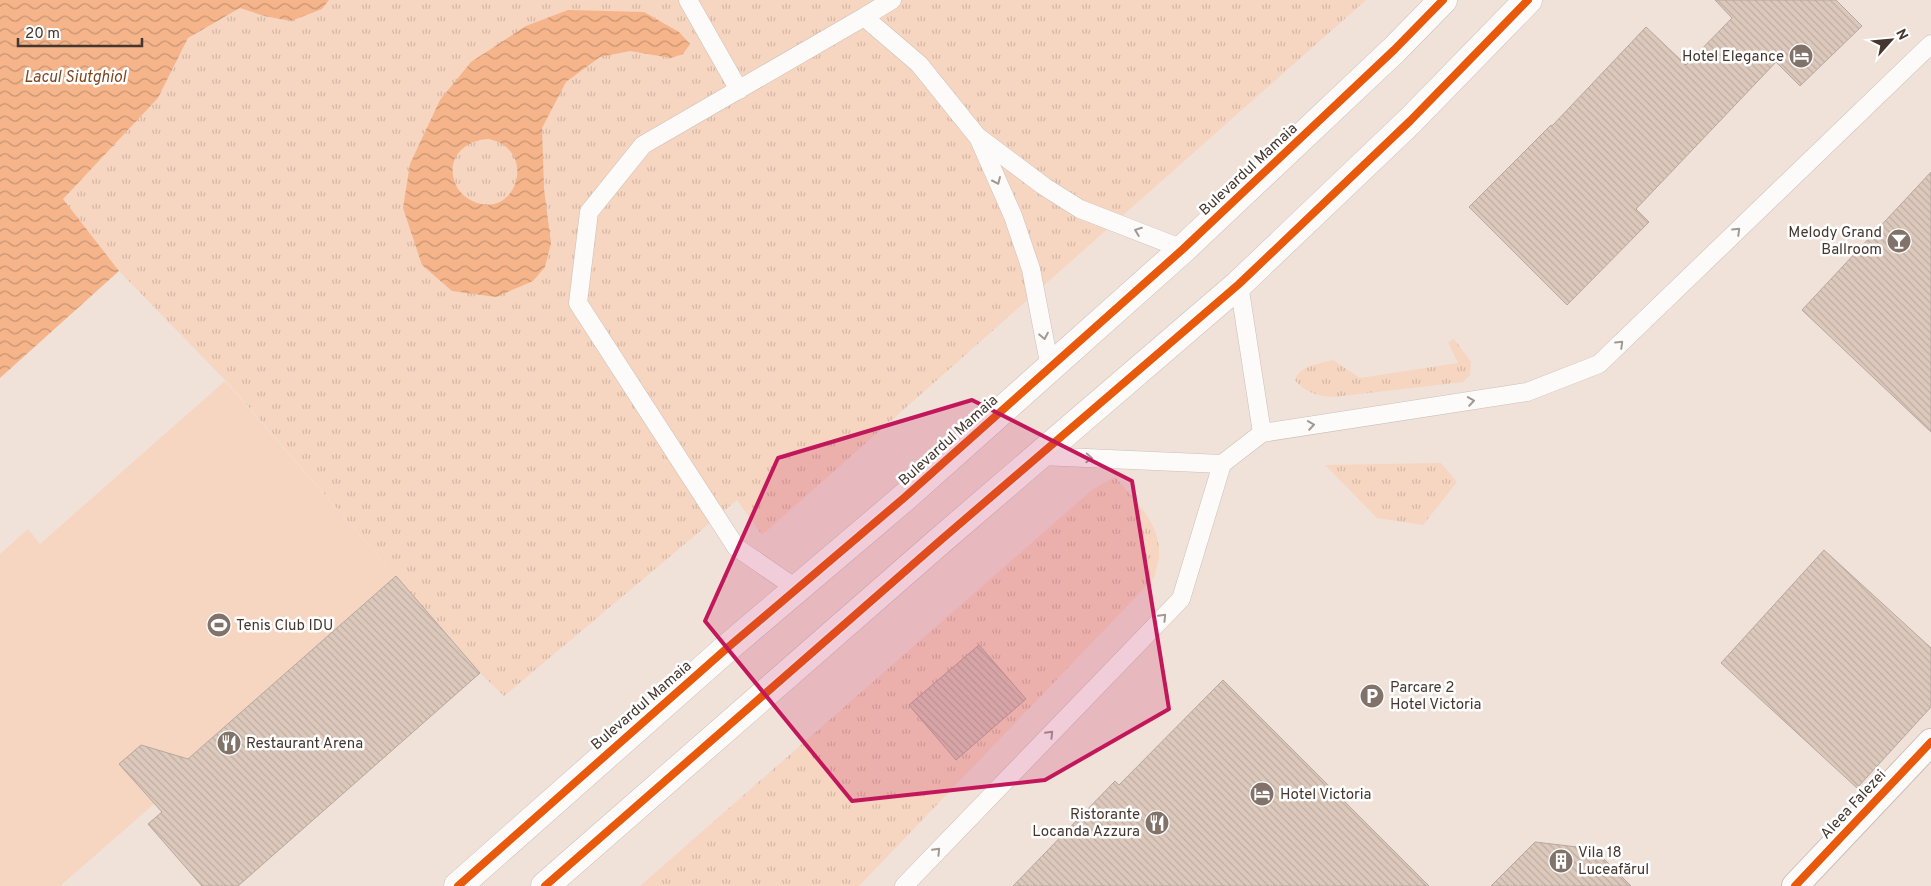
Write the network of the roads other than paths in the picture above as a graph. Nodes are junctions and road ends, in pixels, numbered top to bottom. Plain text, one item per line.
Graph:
1 (688, 0) edge
2 (892, 0) edge
3 (1443, 0) edge
4 (1528, 0) edge
5 (864, 17) junction
6 (1931, 44) edge
7 (739, 90) junction
8 (977, 136) junction
9 (1183, 248) junction
10 (1239, 284) junction
11 (1050, 368) junction
12 (1262, 433) junction
13 (1041, 456) junction
14 (1222, 464) junction
15 (797, 589) junction
16 (1931, 742) edge
17 (458, 886) edge
18 (545, 886) edge
19 (904, 886) edge
20 (1795, 886) edge

1 - 7 lane
2 - 5 lane
3 - 9 main road, Bulevardul Mamaia
4 - 10 main road
5 - 7 lane
5 - 8 lane
12 -> 6 lane
7 - 15 lane
9 -> 8 lane
8 -> 11 lane
9 - 11 main road, Bulevardul Mamaia
10 - 12 lane
10 - 13 main road
11 - 15 main road, Bulevardul Mamaia
12 - 14 lane
13 -> 14 lane
13 - 18 main road
19 -> 14 lane
15 - 17 main road, Bulevardul Mamaia
16 - 20 street, Aleea Falezei

